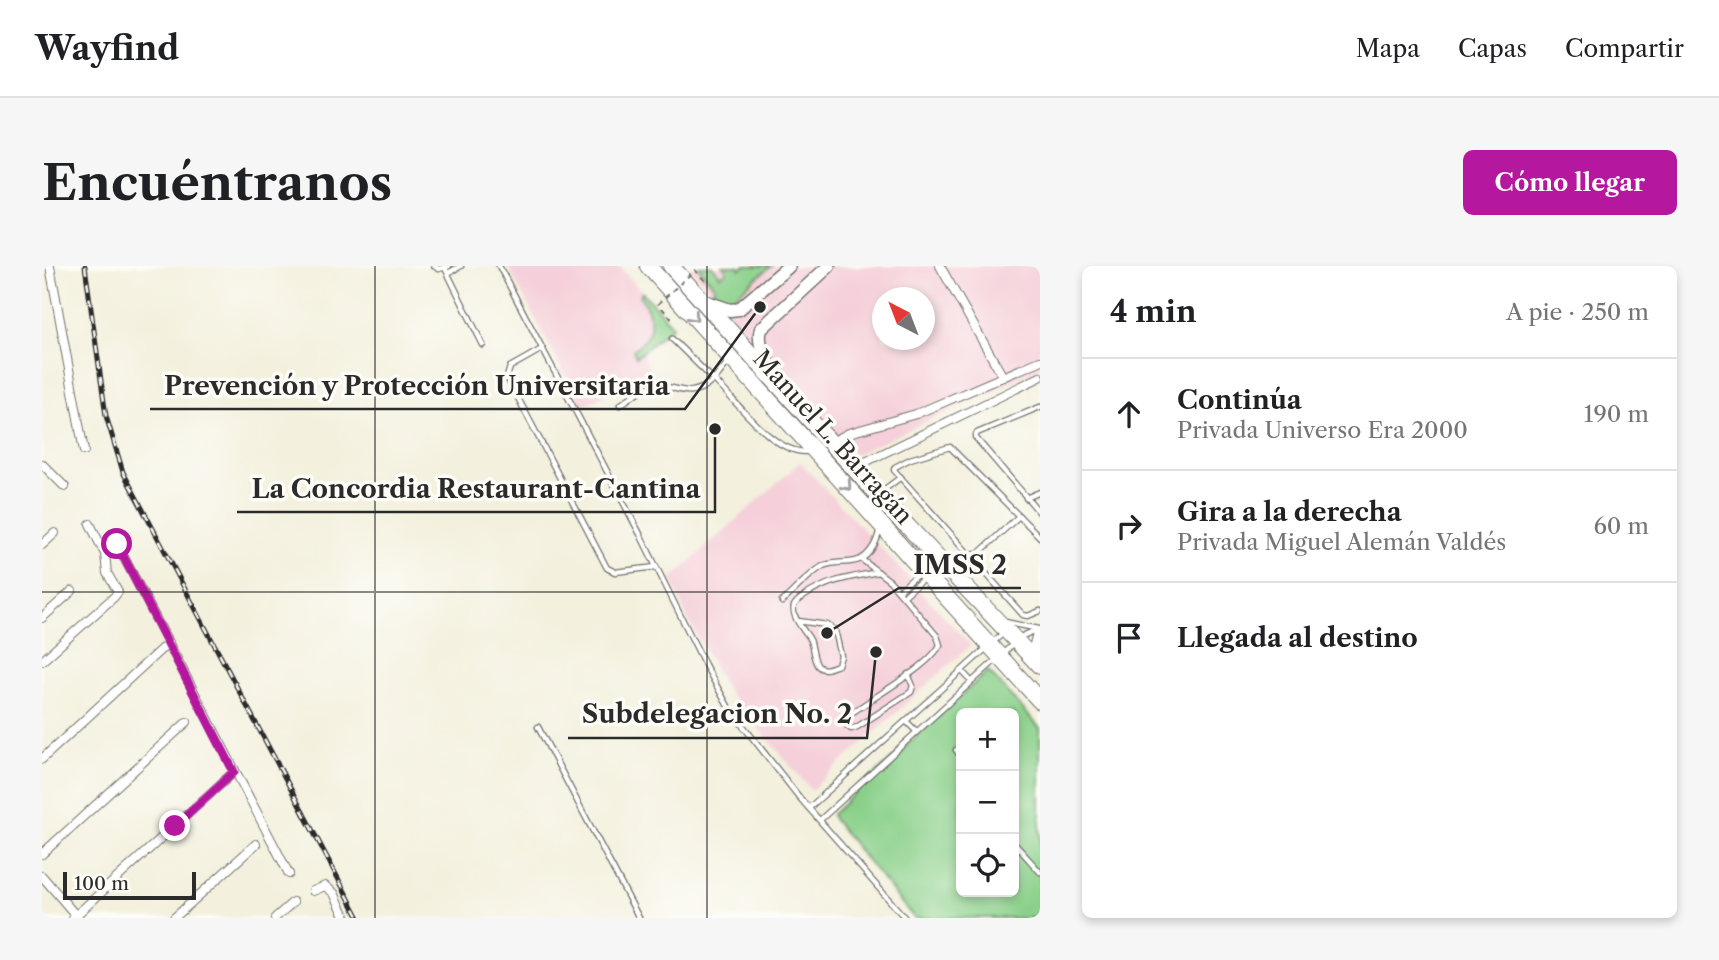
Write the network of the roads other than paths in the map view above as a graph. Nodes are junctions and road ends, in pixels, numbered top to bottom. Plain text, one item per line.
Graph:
1 (50, 266) edge
2 (434, 266) edge
3 (461, 266) edge
4 (499, 266) edge
5 (649, 266) edge
6 (671, 266) edge
7 (789, 266) edge
8 (829, 266) edge
9 (940, 266) edge
10 (447, 269) edge
11 (704, 300) junction
12 (672, 339) dead end
13 (483, 345) dead end
14 (542, 349) junction
15 (731, 358) junction
16 (1040, 361) edge
17 (1003, 377) junction
18 (1040, 377) edge
19 (775, 379) junction
20 (714, 380) junction
21 (620, 405) dead end
22 (1040, 407) edge
23 (832, 442) junction
24 (815, 450) junction
25 (84, 451) dead end
26 (853, 468) junction
27 (44, 470) edge
28 (901, 477) junction
29 (65, 487) dead end
30 (1040, 492) edge
31 (878, 495) junction
32 (1026, 498) junction
33 (1040, 513) edge
34 (1019, 516) junction
35 (90, 524) dead end
36 (881, 524) junction
37 (55, 533) dead end
38 (1040, 537) edge
39 (117, 544) dead end
40 (42, 545) edge
41 (979, 553) junction
42 (968, 554) junction
43 (861, 559) junction
44 (975, 563) junction
45 (656, 567) junction
46 (878, 572) junction
47 (925, 572) junction
48 (953, 575) junction
49 (72, 590) dead end
50 (899, 591) junction
51 (904, 596) junction
52 (782, 602) dead end
53 (1040, 611) edge
54 (42, 618) edge
55 (997, 619) junction
56 (798, 621) junction
57 (1040, 632) edge
58 (169, 642) junction
59 (1003, 645) junction
60 (42, 662) edge
61 (1039, 670) edge
62 (962, 671) junction
63 (908, 674) junction
64 (971, 681) junction
65 (1040, 701) edge
66 (906, 721) junction
67 (187, 722) dead end
68 (538, 727) dead end
69 (916, 731) junction
70 (42, 759) edge
71 (234, 772) junction
72 (809, 808) junction
73 (820, 820) junction
74 (256, 844) dead end
75 (1019, 849) edge
76 (42, 853) edge
77 (1040, 872) edge
78 (289, 874) dead end
79 (42, 876) edge
80 (313, 891) dead end
81 (293, 902) dead end
82 (76, 917) edge
83 (174, 918) edge
84 (275, 918) edge
85 (346, 918) edge
86 (639, 918) edge
87 (905, 918) edge

1 - 25 street
2 - 10 lane
3 - 10 lane
4 - 14 lane
5 -> 15 highway, Manuel L. Barragán
6 - 11 highway, Manuel L. Barragán
7 - 11 street
8 - 19 street
9 - 17 street
10 - 13 lane
11 - 19 highway, Manuel L. Barragán
12 - 20 lane
14 - 45 lane
14 - 45 lane
15 - 20 lane
15 - 24 highway, Manuel L. Barragán
16 - 17 street
17 - 23 street
18 - 26 street
19 - 23 highway, Manuel L. Barragán
20 - 21 lane
20 - 24 lane
22 - 32 lane
23 - 26 highway, Manuel L. Barragán
24 -> 36 highway, Manuel L. Barragán
26 - 31 highway, Manuel L. Barragán
27 - 29 street
28 - 31 lane
28 - 34 lane
28 - 42 lane
30 - 32 lane
31 - 48 highway, Manuel L. Barragán
32 - 33 lane
34 - 38 lane
34 - 41 lane
35 - 60 street
36 - 43 lane
36 - 47 highway, Manuel L. Barragán
37 - 40 street
39 - 58 street
41 - 42 lane
41 - 44 lane
42 - 44 lane
42 - 48 lane
43 - 46 lane
43 - 52 lane
44 - 48 lane
44 - 53 lane
45 - 72 lane
46 - 50 lane
46 - 56 lane
47 - 50 lane
47 - 51 lane
47 - 59 highway, Manuel L. Barragán
48 - 55 highway, Manuel L. Barragán
48 - 59 highway
49 - 54 street
50 - 51 lane
51 - 63 lane
55 - 57 lane
55 - 59 highway, Manuel L. Barragán
56 - 56 lane
57 - 59 lane
57 - 61 highway
58 - 70 street
58 - 71 street
59 - 61 highway, Manuel L. Barragán
59 - 62 lane
59 - 64 lane
59 - 65 highway, Manuel L. Barragán
62 - 64 lane
62 - 66 lane
63 - 63 lane
64 - 69 lane
66 - 69 lane
66 - 72 lane
67 - 76 street
68 - 86 lane
69 - 73 lane
71 - 78 street
71 - 82 street
72 - 73 lane
73 - 87 lane
74 - 83 street
75 - 77 lane
79 - 82 street
80 - 85 street
81 - 84 street

